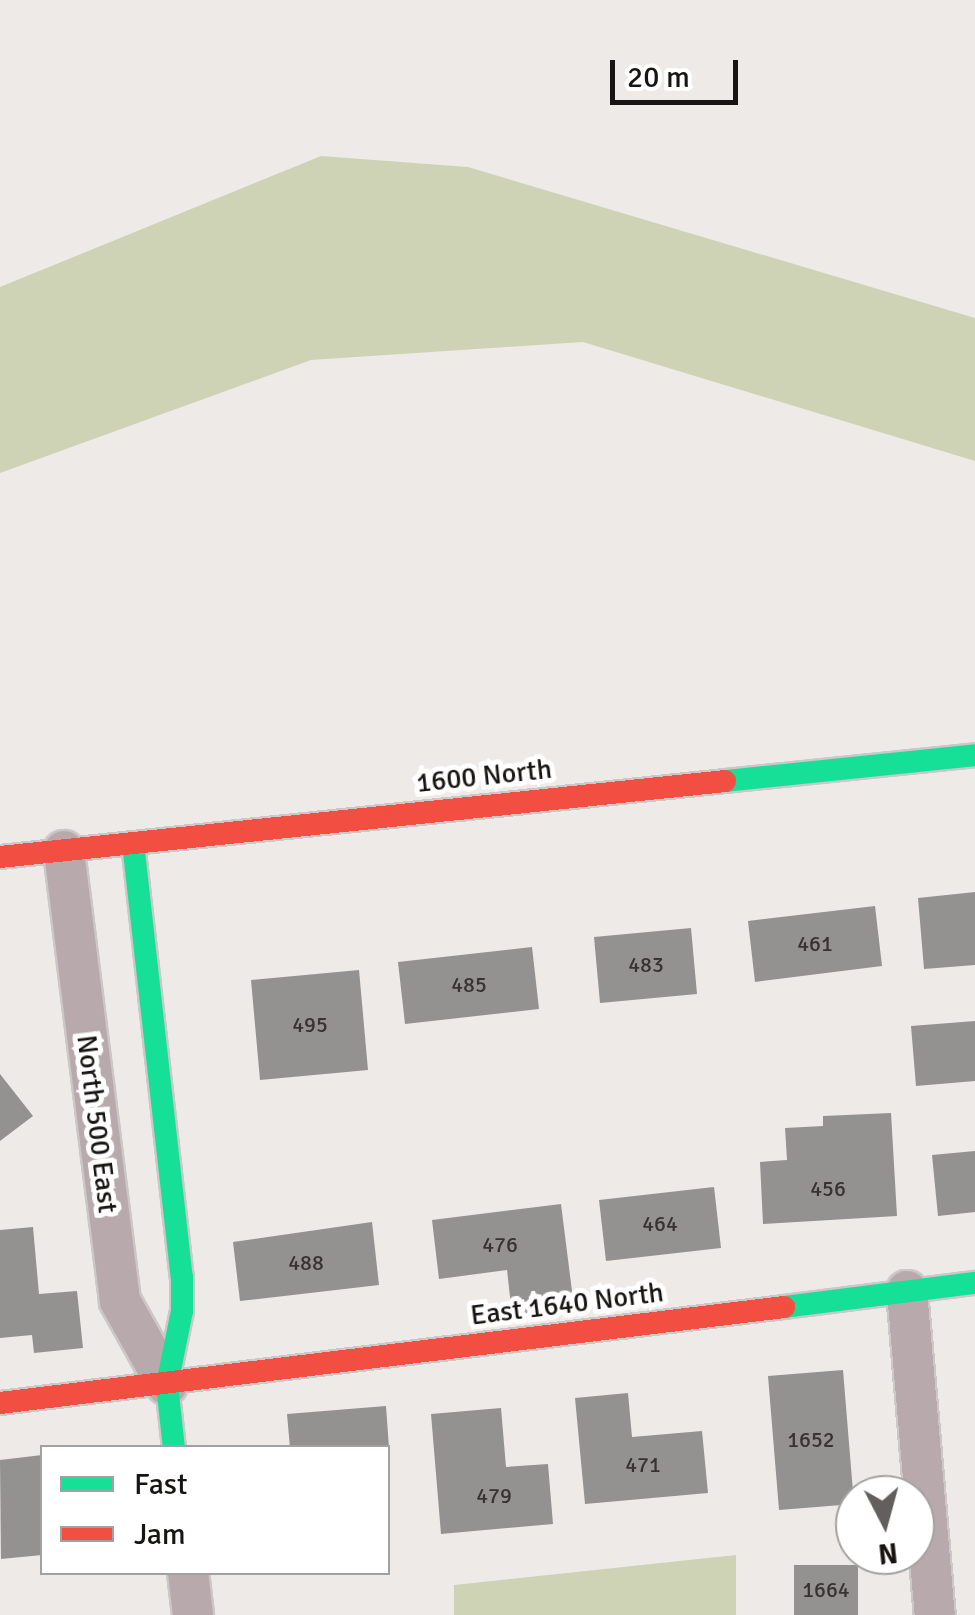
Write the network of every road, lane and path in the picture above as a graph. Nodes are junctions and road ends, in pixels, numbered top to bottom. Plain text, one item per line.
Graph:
1 (975, 755) edge
2 (133, 843) junction
3 (64, 851) junction
4 (0, 857) edge
5 (975, 1283) edge
6 (907, 1291) junction
7 (167, 1385) junction
8 (0, 1404) edge
9 (174, 1445) edge
10 (188, 1575) edge
11 (193, 1615) edge
12 (935, 1615) edge

1 - 2 street, 1600 North
2 - 3 street, 1600 North
2 - 7 street, North 500 East
3 - 4 street, 1600 North
3 - 7 street, North 500 East
5 - 6 street, East 1640 North
6 - 7 street, East 1640 North
6 - 12 street
7 - 8 street, East 1640 North
7 - 9 street, North 500 East
10 - 11 street

